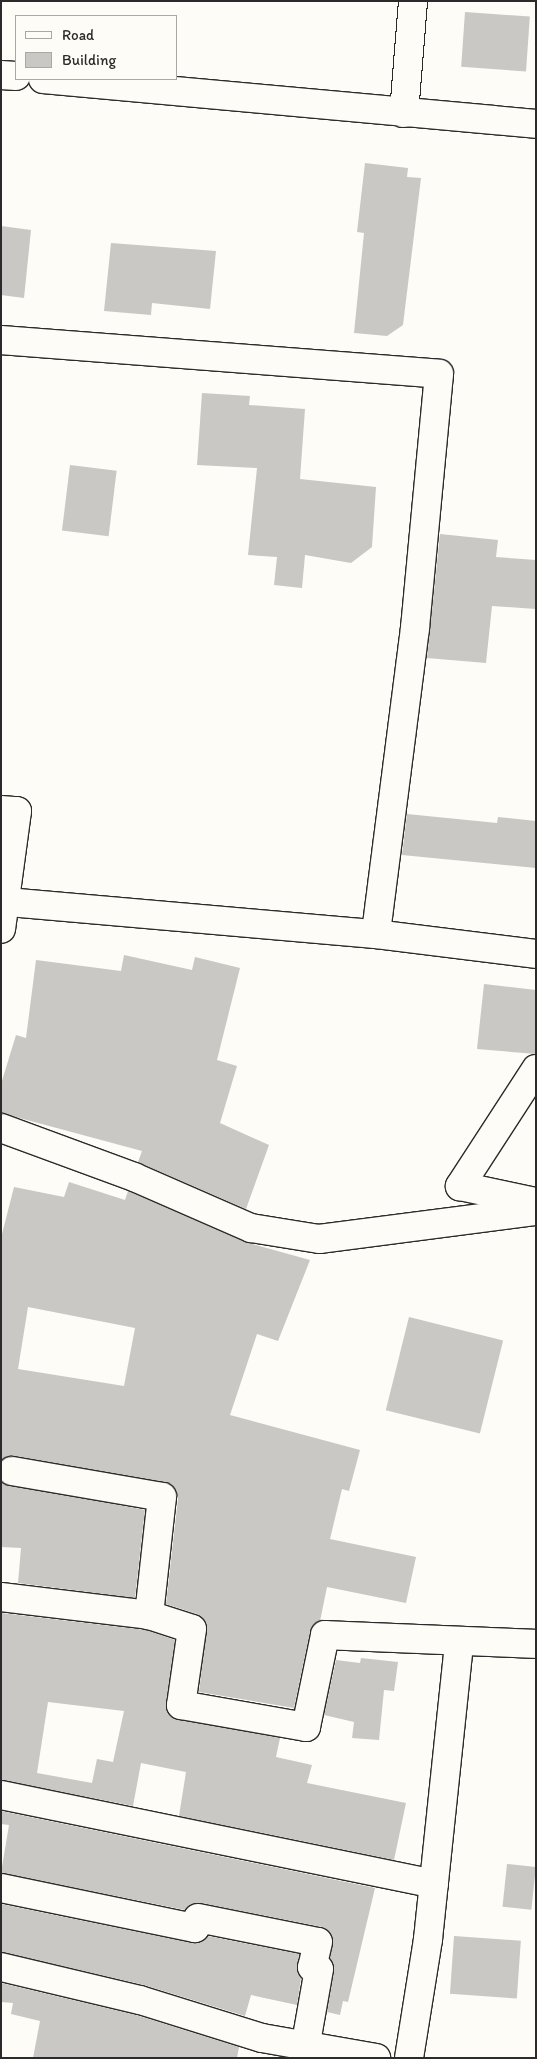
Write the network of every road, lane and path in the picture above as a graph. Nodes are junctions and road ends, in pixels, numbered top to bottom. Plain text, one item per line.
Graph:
1 (413, 1) edge
2 (1, 75) edge
3 (15, 76) edge
4 (54, 80) edge
5 (404, 113) junction
6 (536, 124) edge
7 (1, 340) edge
8 (1, 810) edge
9 (8, 902) junction
10 (1, 928) edge
11 (376, 934) junction
12 (536, 954) edge
13 (536, 1069) edge
14 (1, 1128) edge
15 (536, 1202) edge
16 (536, 1211) edge
17 (12, 1471) dead end
18 (1, 1597) edge
19 (149, 1615) junction
20 (459, 1642) junction
21 (536, 1644) edge
22 (1, 1795) edge
23 (434, 1884) junction
24 (1, 1888) edge
25 (1, 1967) edge
26 (306, 2043) junction
27 (376, 2058) edge
28 (408, 2058) edge

1 - 5 street
2 - 3 street
4 - 5 street
5 - 6 street
7 - 11 street
8 - 9 street
9 - 10 street
9 - 11 street
11 - 12 street
13 - 15 street
14 - 16 street
17 - 19 street
18 - 19 street
19 - 20 street
20 - 21 street
20 - 23 street
22 - 23 street
23 - 28 street
24 - 26 street
25 - 26 street
26 - 27 street

